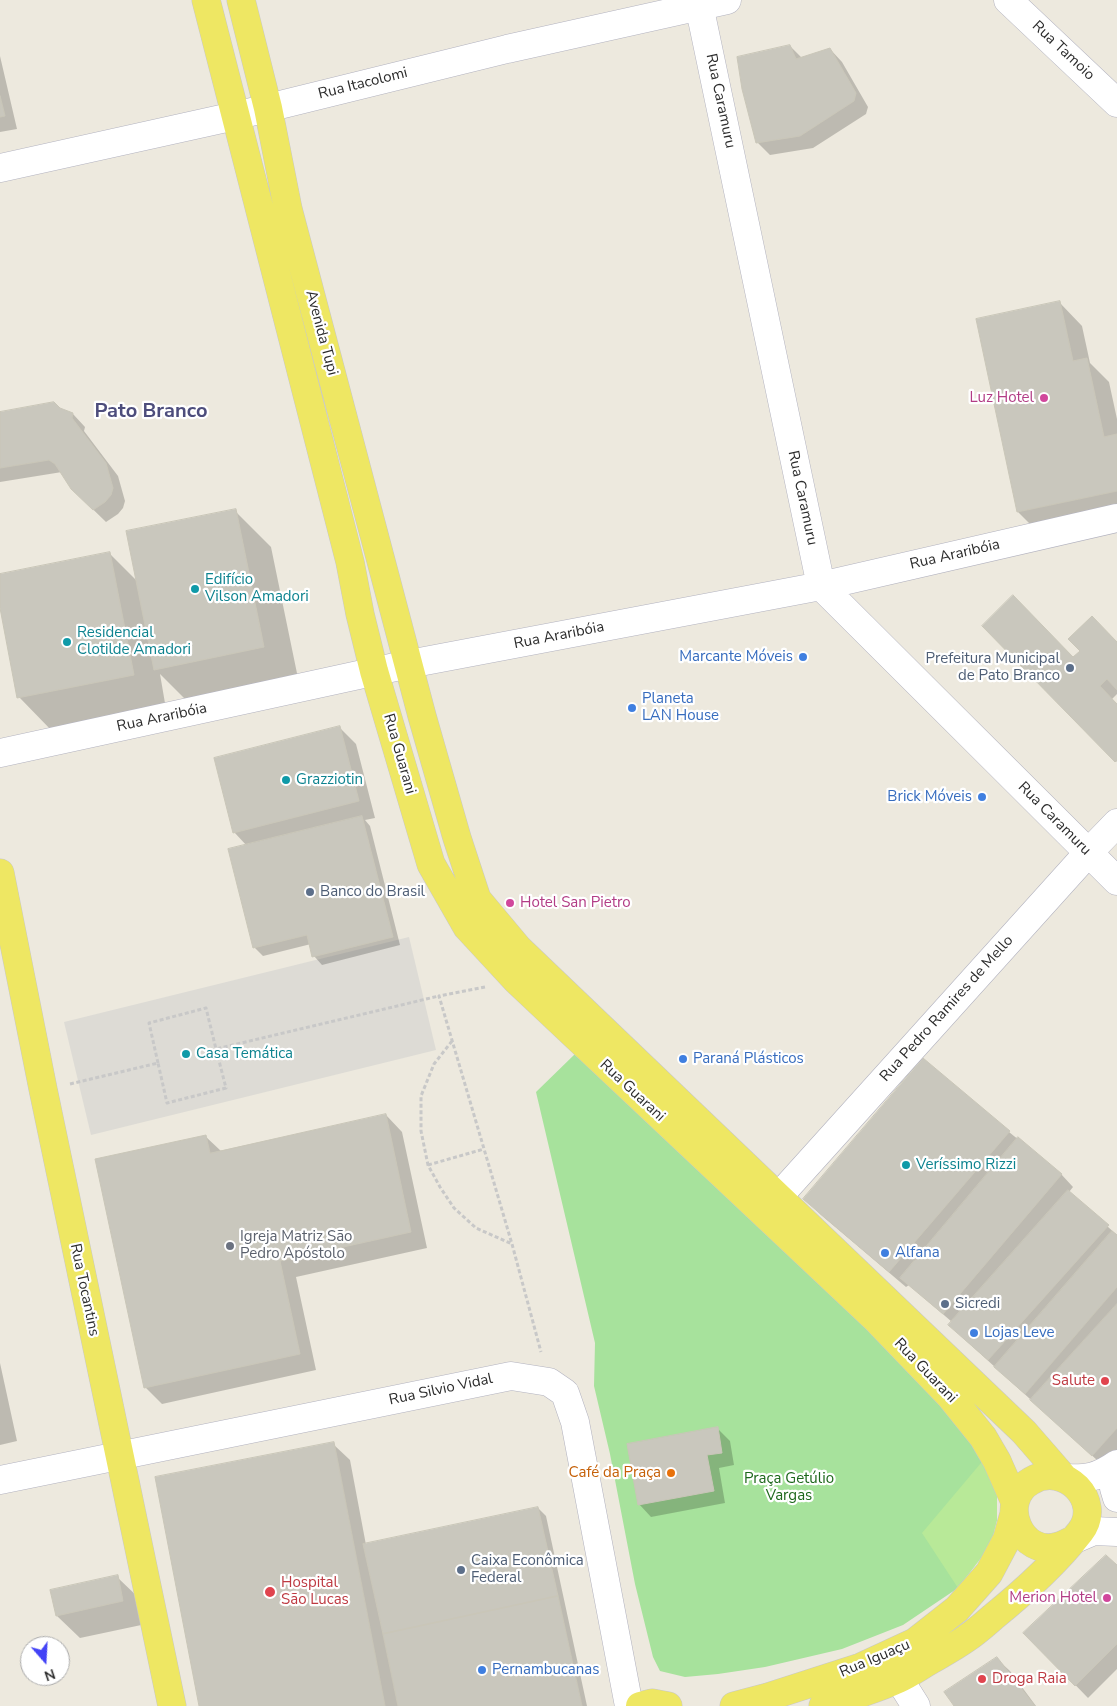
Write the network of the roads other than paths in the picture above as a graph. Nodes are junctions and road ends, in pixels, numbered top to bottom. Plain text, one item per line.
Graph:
1 (206, 0) edge
2 (242, 0) edge
3 (726, 0) edge
4 (1008, 0) edge
5 (699, 3) edge
6 (1117, 103) edge
7 (268, 108) junction
8 (235, 116) junction
9 (0, 168) edge
10 (1117, 518) edge
11 (821, 586) junction
12 (360, 614) joint
13 (409, 664) junction
14 (374, 672) junction
15 (0, 753) edge
16 (1117, 823) edge
17 (1088, 853) junction
18 (0, 873) edge
19 (1117, 882) edge
20 (779, 1196) junction
21 (119, 1455) junction
22 (1117, 1464) edge
23 (1117, 1472) edge
24 (1064, 1478) junction
25 (0, 1480) edge
26 (1117, 1498) edge
27 (1015, 1508) junction
28 (1117, 1532) edge
29 (1073, 1540) junction
30 (899, 1679) junction
31 (172, 1706) edge
32 (629, 1706) edge
33 (734, 1706) edge
34 (823, 1706) edge
35 (916, 1706) edge

1 - 8 main road, Avenida Tupi
2 - 7 main road, Avenida Tupi
3 - 5 street, Rua Itacolomi
4 - 6 street, Rua Tamoio
5 - 7 street, Rua Itacolomi
5 - 11 street, Rua Caramuru
7 - 8 street, Rua Itacolomi
7 - 13 main road, Avenida Tupi
8 - 9 street, Rua Itacolomi
8 - 12 main road, Avenida Tupi
10 - 11 street, Rua Araribóia
11 - 13 street, Rua Araribóia
11 - 17 street, Rua Caramuru
12 - 14 main road, Rua Guarani
13 - 14 street, Rua Araribóia
13 - 20 main road, Rua Guarani
14 - 15 street, Rua Araribóia
14 - 27 main road, Rua Guarani
16 - 17 street, Rua Pedro Ramires de Mello
17 - 19 street, Rua Caramuru
17 - 20 street, Rua Pedro Ramires de Mello
18 - 21 main road, Rua Tocantins
20 - 24 main road, Rua Guarani
21 - 25 street, Rua Silvio Vidal
21 - 31 main road, Rua Tocantins
21 - 32 street, Rua Silvio Vidal
22 - 24 street
23 - 26 street
24 - 27 main road
24 - 29 main road
27 - 29 main road
27 - 33 main road, Rua Iguaçu
28 - 29 street
29 - 30 main road, Rua Iguaçu
30 - 34 main road, Rua Iguaçu
30 - 35 street

